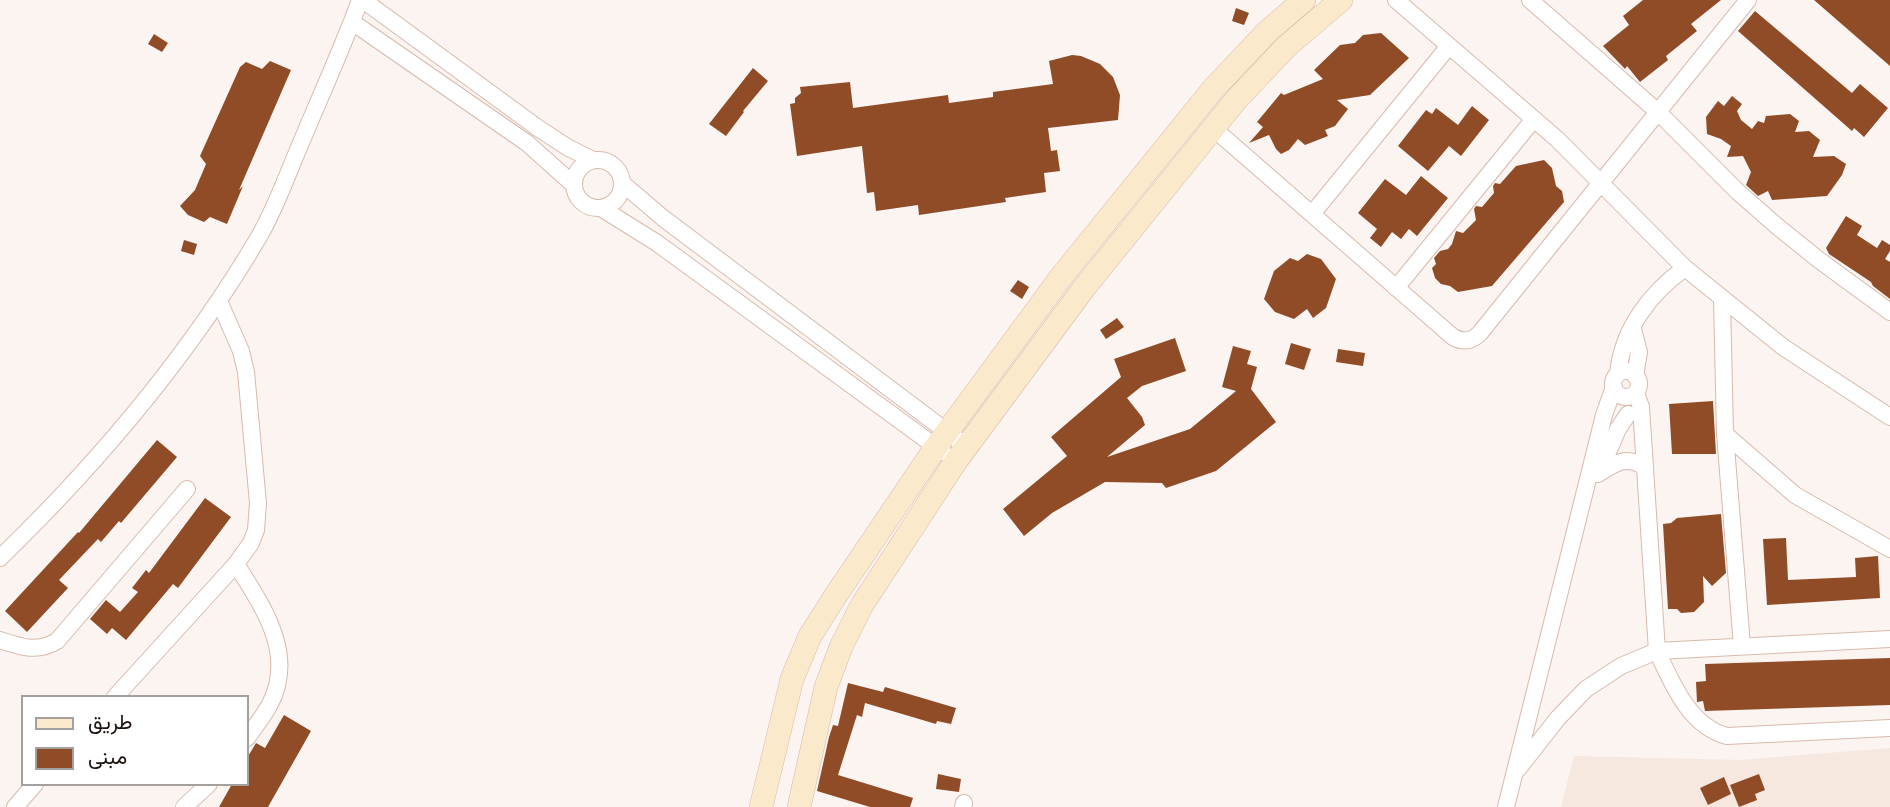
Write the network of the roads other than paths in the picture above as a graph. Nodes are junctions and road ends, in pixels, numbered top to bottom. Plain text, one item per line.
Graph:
1 (361, 0) edge
2 (1304, 0) edge
3 (1341, 0) edge
4 (1396, 0) edge
5 (1530, 0) edge
6 (1748, 0) edge
7 (352, 22) junction
8 (1450, 46) junction
9 (1658, 112) junction
10 (1534, 119) junction
11 (1213, 128) junction
12 (593, 160) junction
13 (622, 183) junction
14 (1600, 183) junction
15 (574, 185) junction
16 (601, 208) junction
17 (1312, 214) junction
18 (1685, 268) junction
19 (1396, 288) junction
20 (1722, 299) junction
21 (219, 300) junction
22 (1890, 312) edge
23 (1633, 328) junction
24 (1623, 388) junction
25 (1628, 414) junction
26 (1890, 417) edge
27 (1725, 434) junction
28 (942, 440) junction
29 (1642, 440) junction
30 (961, 453) junction
31 (1645, 467) junction
32 (1593, 477) junction
33 (187, 489) dead end
34 (1890, 549) edge
35 (0, 558) edge
36 (236, 564) junction
37 (1890, 639) edge
38 (0, 640) edge
39 (1742, 646) junction
40 (1657, 651) junction
41 (802, 654) junction
42 (832, 668) junction
43 (117, 695) edge
44 (1890, 728) edge
45 (248, 737) edge
46 (1514, 774) junction
47 (34, 786) edge
48 (207, 786) edge
49 (15, 807) edge
50 (184, 807) edge
51 (761, 807) edge
52 (799, 807) edge
53 (1506, 807) edge

1 - 7 street
1 - 12 street
2 - 28 street
3 - 11 street
4 - 8 street
5 - 9 street
6 - 9 street
7 - 15 street
7 - 21 street
8 - 10 street
8 - 17 street
9 - 14 street
9 - 22 street
10 - 14 street
10 - 19 street
11 - 17 street
11 - 30 street
12 - 13 street
12 - 15 street
13 - 16 street
13 - 28 street
14 - 18 street
14 - 19 street
15 - 16 street
16 - 28 street
17 - 19 street
18 - 20 street
18 - 23 street
20 - 26 street
20 - 27 street
21 - 35 street
21 - 36 street
23 - 24 street
23 - 24 street
24 - 25 street
24 - 29 street
24 - 32 street
25 - 29 street
25 - 32 street
27 - 34 street
27 - 39 street
28 - 30 street
28 - 41 street
29 - 31 street
30 - 42 street
31 - 32 street
31 - 40 street
32 - 46 street
33 - 38 street
36 - 43 street
36 - 45 street
37 - 39 street
39 - 40 street
40 - 44 street
40 - 46 street
41 - 42 street
41 - 51 street
42 - 52 street
46 - 53 street
47 - 49 street
48 - 50 street

